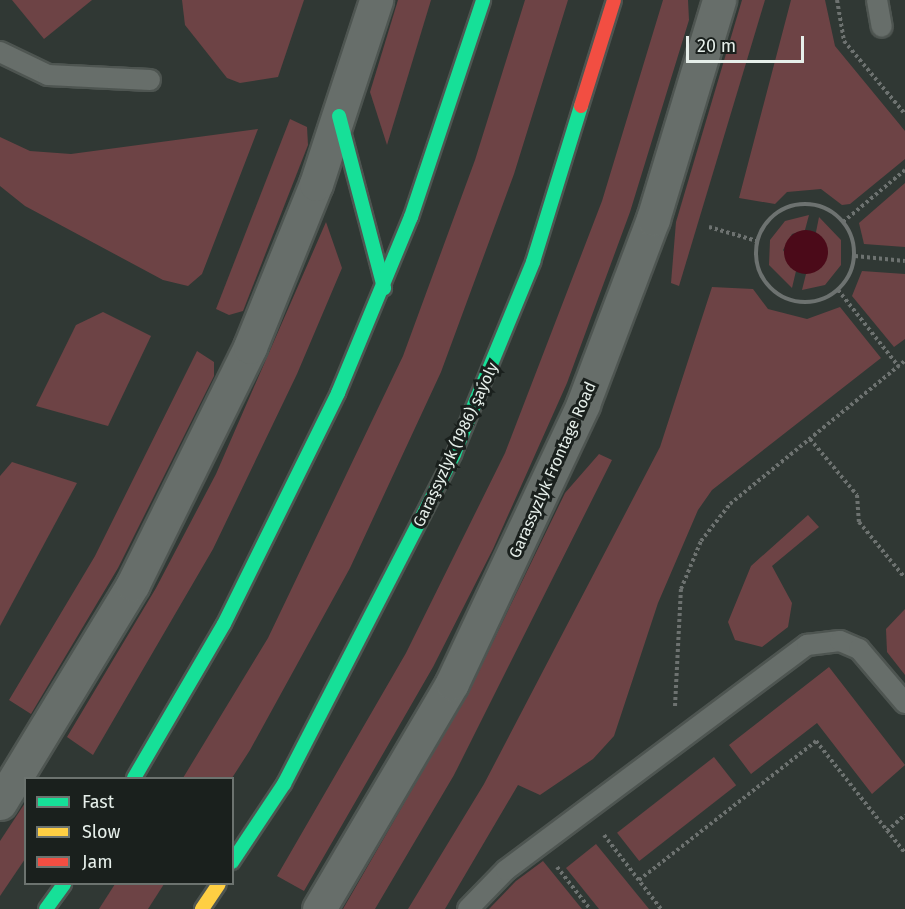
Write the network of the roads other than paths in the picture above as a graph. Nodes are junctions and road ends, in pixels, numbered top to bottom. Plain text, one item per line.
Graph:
1 (376, 0) edge
2 (483, 0) edge
3 (614, 0) edge
4 (719, 0) edge
5 (877, 0) edge
6 (882, 27) dead end
7 (0, 52) edge
8 (150, 80) dead end
9 (339, 116) junction
10 (384, 288) junction
11 (905, 703) edge
12 (135, 777) edge
13 (0, 803) edge
14 (234, 859) edge
15 (63, 885) edge
16 (218, 885) edge
17 (46, 909) edge
18 (202, 909) edge
19 (319, 909) edge
20 (468, 909) edge

1 - 9 street
2 - 10 main road
3 - 14 main road, Garaşsyzlyk (1986) şaýoly
4 - 19 street, Garassyzlyk Frontage Road
5 - 6 lane
7 - 8 lane
9 - 10 main road
9 - 13 street
10 - 12 main road
11 - 20 lane
15 - 17 main road
16 - 18 main road

